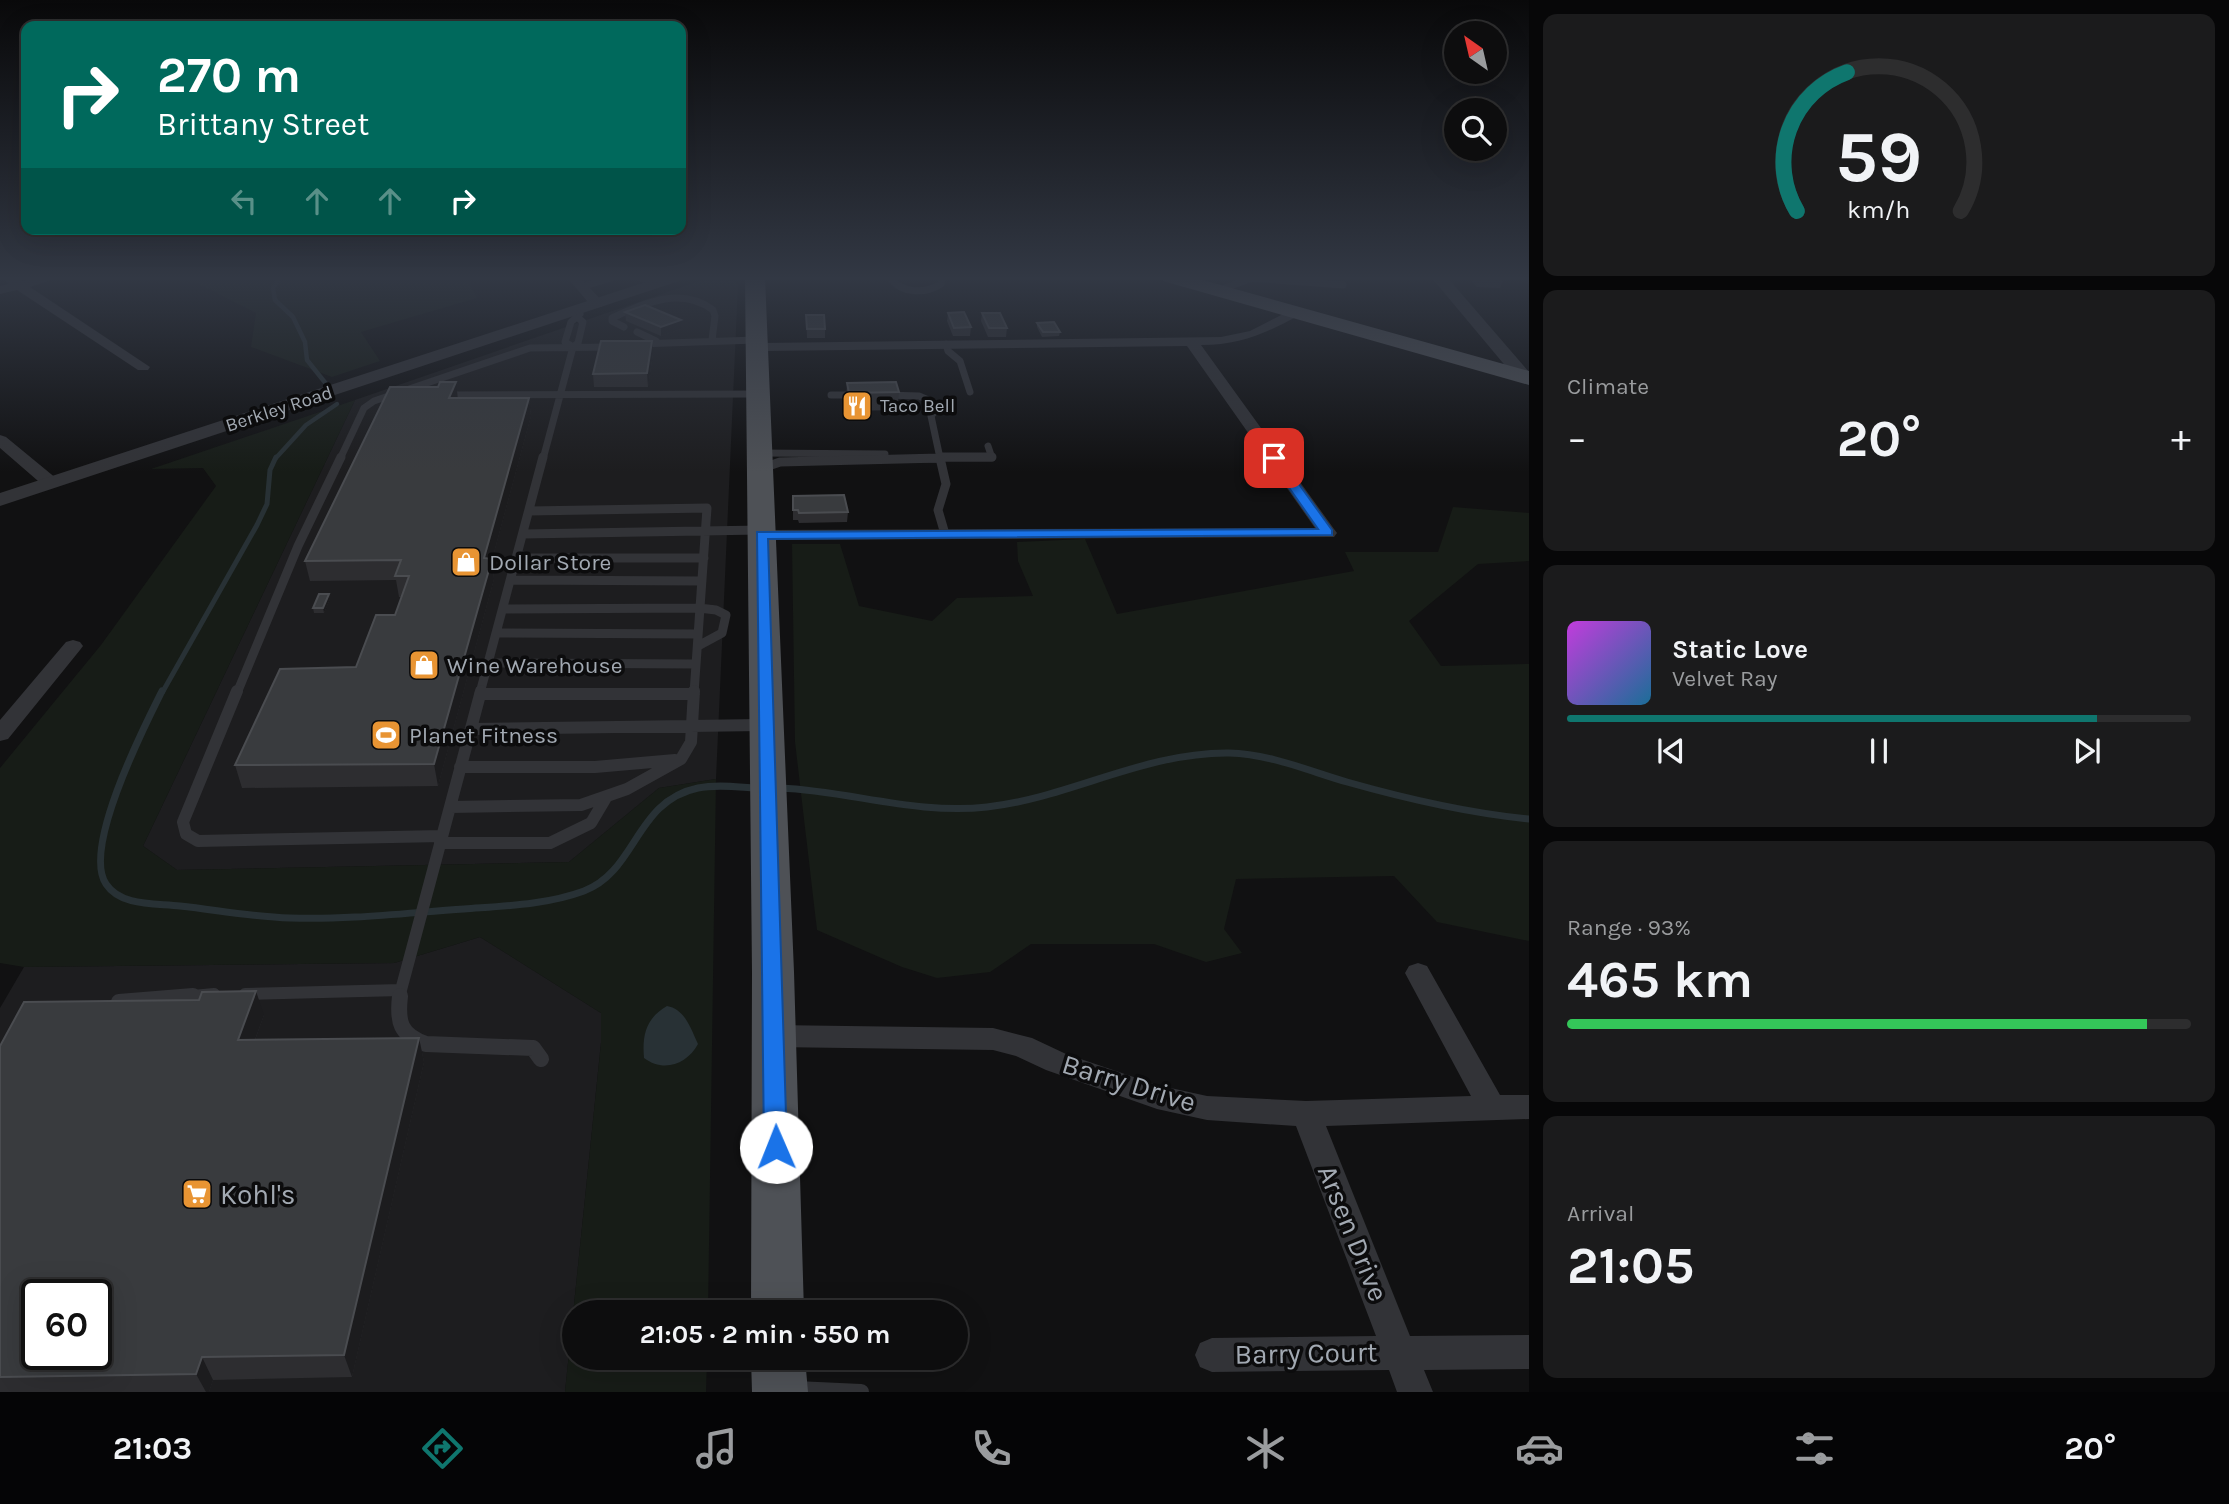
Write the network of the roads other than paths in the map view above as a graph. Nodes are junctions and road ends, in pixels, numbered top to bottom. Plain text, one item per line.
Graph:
1 (105, 342) edge
2 (490, 342) edge
3 (565, 342) edge
4 (578, 342) edge
5 (651, 342) edge
6 (741, 342) edge
7 (1203, 342) edge
8 (1398, 342) edge
9 (1496, 342) edge
10 (757, 343) junction
11 (1193, 343) junction
12 (946, 344) junction
13 (573, 347) junction
14 (617, 347) edge
15 (627, 347) edge
16 (143, 367) dead end
17 (1526, 377) edge
18 (400, 392) junction
19 (970, 392) dead end
20 (425, 394) edge
21 (758, 394) junction
22 (438, 395) edge
23 (560, 395) junction
24 (870, 399) edge
25 (883, 399) edge
26 (931, 419) junction
27 (0, 440) edge
28 (988, 446) dead end
29 (922, 458) junction
30 (940, 458) junction
31 (760, 461) junction
32 (51, 483) junction
33 (0, 500) edge
34 (529, 511) junction
35 (705, 531) junction
36 (761, 533) junction
37 (523, 534) junction
38 (945, 534) junction
39 (517, 558) junction
40 (704, 558) junction
41 (511, 580) junction
42 (702, 581) junction
43 (699, 608) junction
44 (503, 609) junction
45 (496, 633) junction
46 (698, 635) junction
47 (74, 646) dead end
48 (698, 646) junction
49 (490, 663) junction
50 (696, 664) junction
51 (480, 694) junction
52 (694, 694) junction
53 (692, 724) junction
54 (766, 725) junction
55 (471, 729) junction
56 (0, 734) edge
57 (681, 759) junction
58 (460, 767) junction
59 (607, 796) junction
60 (450, 807) junction
61 (441, 840) junction
62 (1418, 973) dead end
63 (401, 990) junction
64 (108, 1003) edge
65 (774, 1036) junction
66 (541, 1059) dead end
67 (1491, 1106) junction
68 (1529, 1107) edge
69 (1306, 1114) junction
70 (778, 1300) edge
71 (1400, 1352) junction
72 (1529, 1353) edge
73 (1212, 1354) dead end
74 (779, 1379) edge
75 (861, 1392) edge
76 (1415, 1392) edge

1 - 16 street
2 - 32 street, Berkley Road
3 - 13 lane
4 - 13 lane
5 - 15 lane
6 - 10 lane
7 - 11 street
8 - 17 main road
9 - 17 street
10 - 12 street
10 - 21 main road
11 - 12 street
11 - 38 street
12 - 19 lane
13 - 14 lane
13 - 18 lane
13 - 23 lane
18 - 20 lane
18 - 61 lane
21 - 23 lane
21 - 31 main road
22 - 23 lane
23 - 34 lane
24 - 26 lane
25 - 26 lane
26 - 30 lane
27 - 32 street
28 - 30 lane
29 - 30 lane
29 - 31 lane
29 - 31 lane
30 - 38 lane
31 - 36 main road
32 - 33 street, Berkley Road
34 - 35 lane
34 - 37 lane
35 - 36 lane
35 - 37 lane
35 - 40 lane
36 - 38 street
36 - 54 main road
37 - 39 lane
39 - 40 lane
39 - 41 lane
40 - 42 lane
41 - 42 lane
41 - 44 lane
42 - 43 lane
43 - 44 lane
43 - 46 lane
43 - 48 lane
44 - 45 lane
45 - 46 lane
45 - 49 lane
46 - 48 lane
47 - 56 street
48 - 50 lane
49 - 50 lane
49 - 51 lane
50 - 52 lane
51 - 52 lane
51 - 55 lane
52 - 53 lane
53 - 54 lane
53 - 55 lane
53 - 57 lane
54 - 65 main road
55 - 58 lane
57 - 58 lane
57 - 59 lane
58 - 60 lane
59 - 60 lane
59 - 61 lane
60 - 61 lane
61 - 63 lane
62 - 67 street
63 - 64 lane
63 - 66 lane
65 - 69 street, Barry Drive
65 - 70 main road
67 - 68 street, Barry Drive
67 - 69 street, Barry Drive
69 - 71 street, Arsen Drive
71 - 72 street
71 - 73 street, Barry Court
71 - 76 street, Arsen Drive
74 - 75 lane

